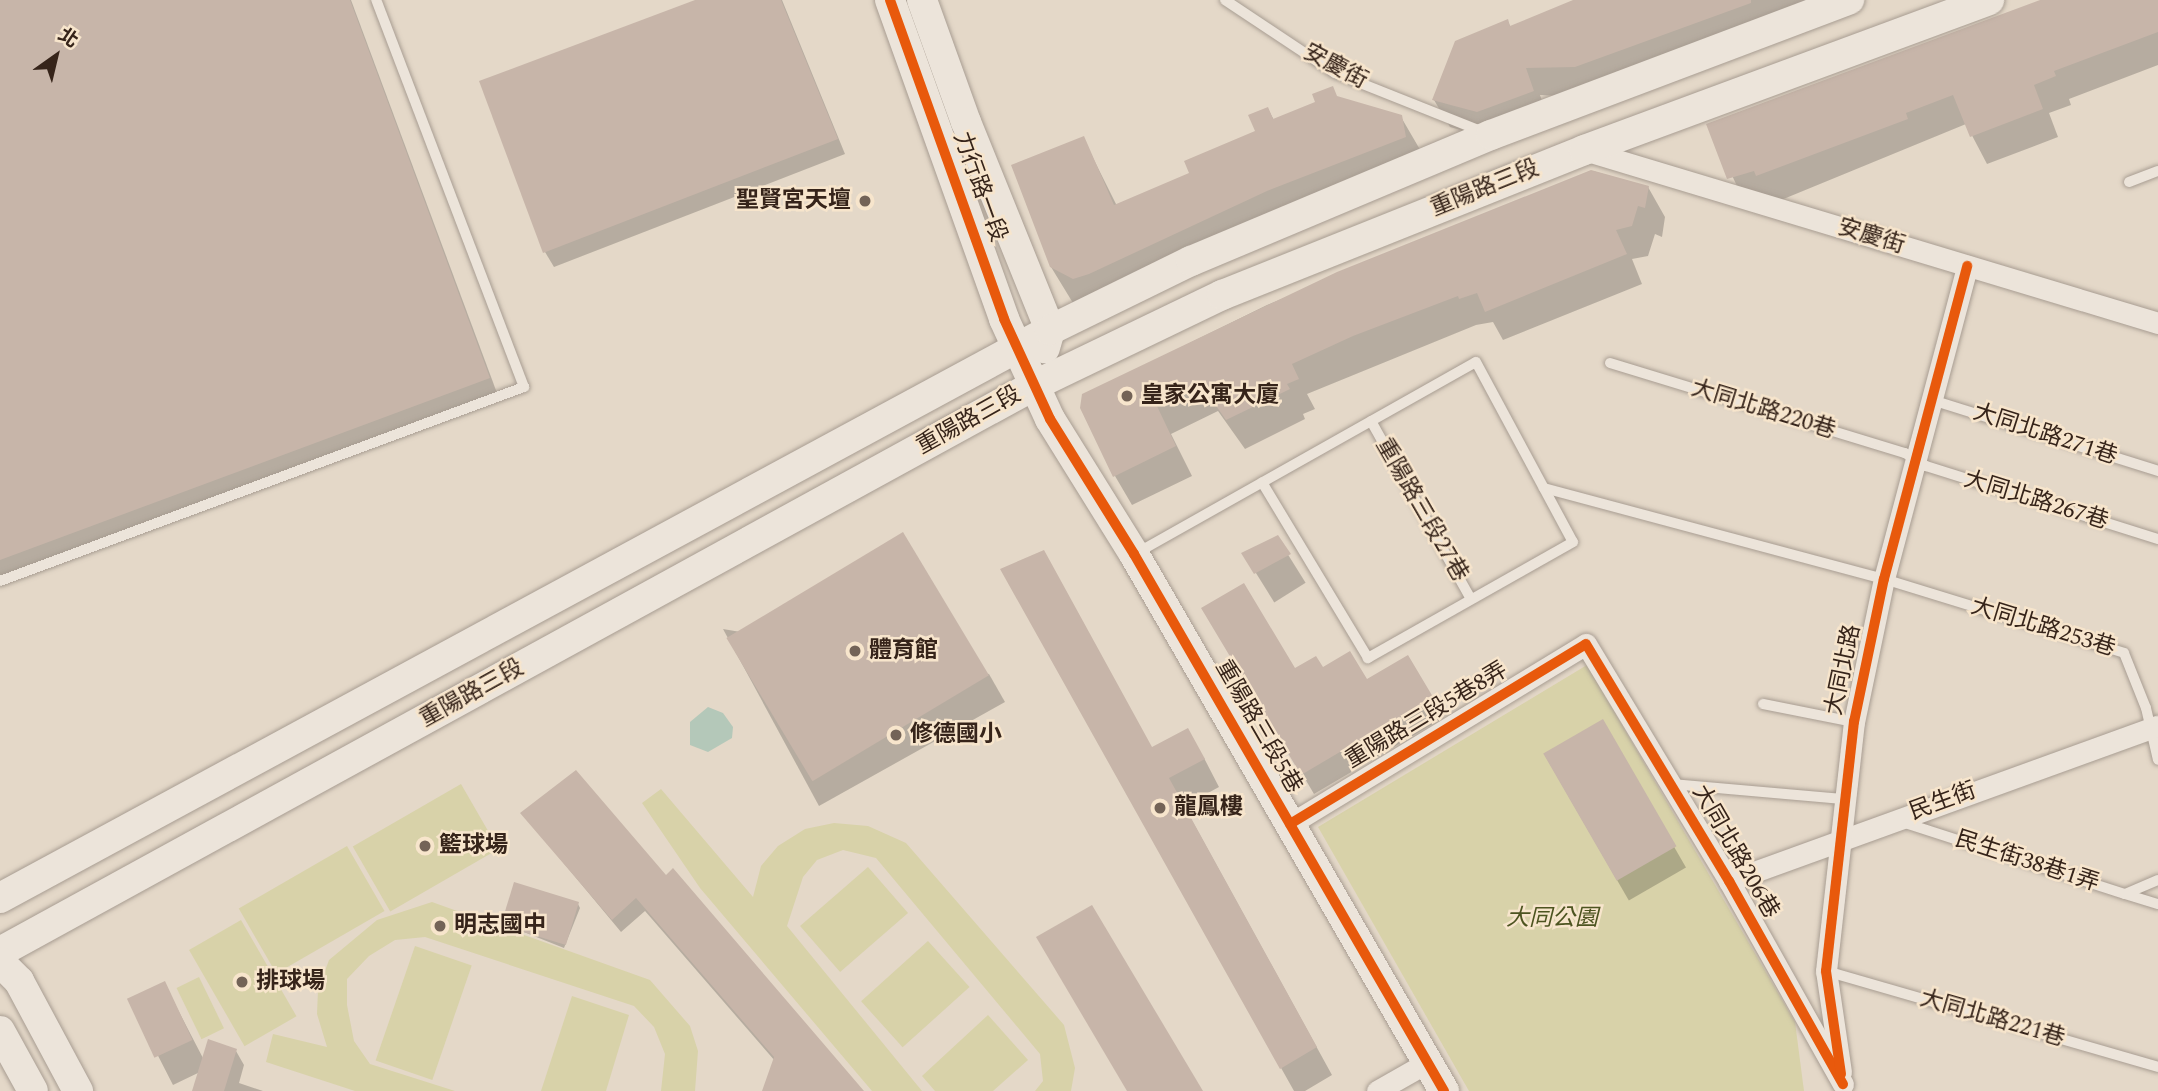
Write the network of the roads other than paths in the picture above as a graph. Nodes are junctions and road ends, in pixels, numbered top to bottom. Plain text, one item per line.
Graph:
1 (376, 0) edge
2 (890, 0) edge
3 (922, 0) edge
4 (1225, 0) edge
5 (1849, 0) edge
6 (1989, 0) edge
7 (1491, 135) junction
8 (1584, 150) junction
9 (2158, 171) edge
10 (2129, 182) dead end
11 (1967, 266) junction
12 (2158, 323) edge
13 (1050, 330) junction
14 (1017, 346) junction
15 (1610, 363) dead end
16 (1035, 385) junction
17 (1932, 400) junction
18 (1371, 421) junction
19 (1916, 460) junction
20 (2158, 471) edge
21 (1262, 482) junction
22 (1544, 488) junction
23 (2158, 539) edge
24 (1134, 554) junction
25 (1884, 579) junction
26 (0, 581) edge
27 (1471, 599) junction
28 (1586, 644) joint
29 (1763, 704) dead end
30 (1854, 722) junction
31 (2154, 727) edge
32 (2158, 760) edge
33 (1670, 783) junction
34 (1843, 800) junction
35 (1895, 820) junction
36 (1290, 824) junction
37 (1837, 842) junction
38 (2158, 880) edge
39 (1729, 881) junction
40 (2125, 894) junction
41 (0, 898) edge
42 (2158, 904) edge
43 (0, 953) edge
44 (0, 962) edge
45 (1826, 971) junction
46 (0, 1031) edge
47 (1428, 1062) junction
48 (2158, 1067) edge
49 (1843, 1087) edge
50 (33, 1091) edge
51 (78, 1091) edge
52 (1377, 1091) edge
53 (1444, 1091) edge

1 - 26 lane
2 - 14 main road, 力行路一段
3 - 13 main road, 力行路一段
4 - 7 lane, 安慶街
5 - 7 main road, 重陽路三段
6 - 8 main road, 重陽路三段
7 - 13 main road, 重陽路三段
8 - 11 street, 安慶街
8 - 16 main road, 重陽路三段
9 - 10 lane
11 - 12 street, 安慶街
11 - 17 street, 大同北路
13 - 14 main road, 重陽路三段
13 - 16 main road
14 - 16 main road, 力行路一段
14 - 41 main road, 重陽路三段
15 - 19 lane, 大同北路220巷
16 - 24 main road, 重陽路三段5巷
16 - 43 main road, 重陽路三段
17 - 19 street, 大同北路
17 - 20 lane, 大同北路271巷
18 - 21 lane
18 - 22 lane
18 - 27 lane, 重陽路三段27巷
19 - 23 lane, 大同北路267巷
19 - 25 street, 大同北路
21 - 24 lane
21 - 27 lane
22 - 25 lane
22 - 27 lane
24 - 36 main road, 重陽路三段5巷
25 - 30 street, 大同北路
25 - 31 lane, 大同北路253巷
28 - 33 street, 大同北路206巷
28 - 36 street, 重陽路三段5巷8弄
29 - 30 lane
30 - 34 street, 大同北路
31 - 32 lane
31 - 35 street, 民生街
33 - 34 lane
33 - 39 street, 大同北路206巷
34 - 37 street, 大同北路
35 - 37 street, 民生街
35 - 40 lane, 民生街38巷1弄
36 - 47 main road, 重陽路三段5巷
37 - 39 street, 民生街
37 - 45 street, 大同北路
38 - 40 lane, 民生街38巷1弄
39 - 49 street, 大同北路206巷
40 - 42 lane
44 - 51 main road
45 - 48 lane, 大同北路221巷
45 - 49 street, 大同北路
46 - 50 main road
47 - 52 street
47 - 53 main road, 重陽路三段5巷

